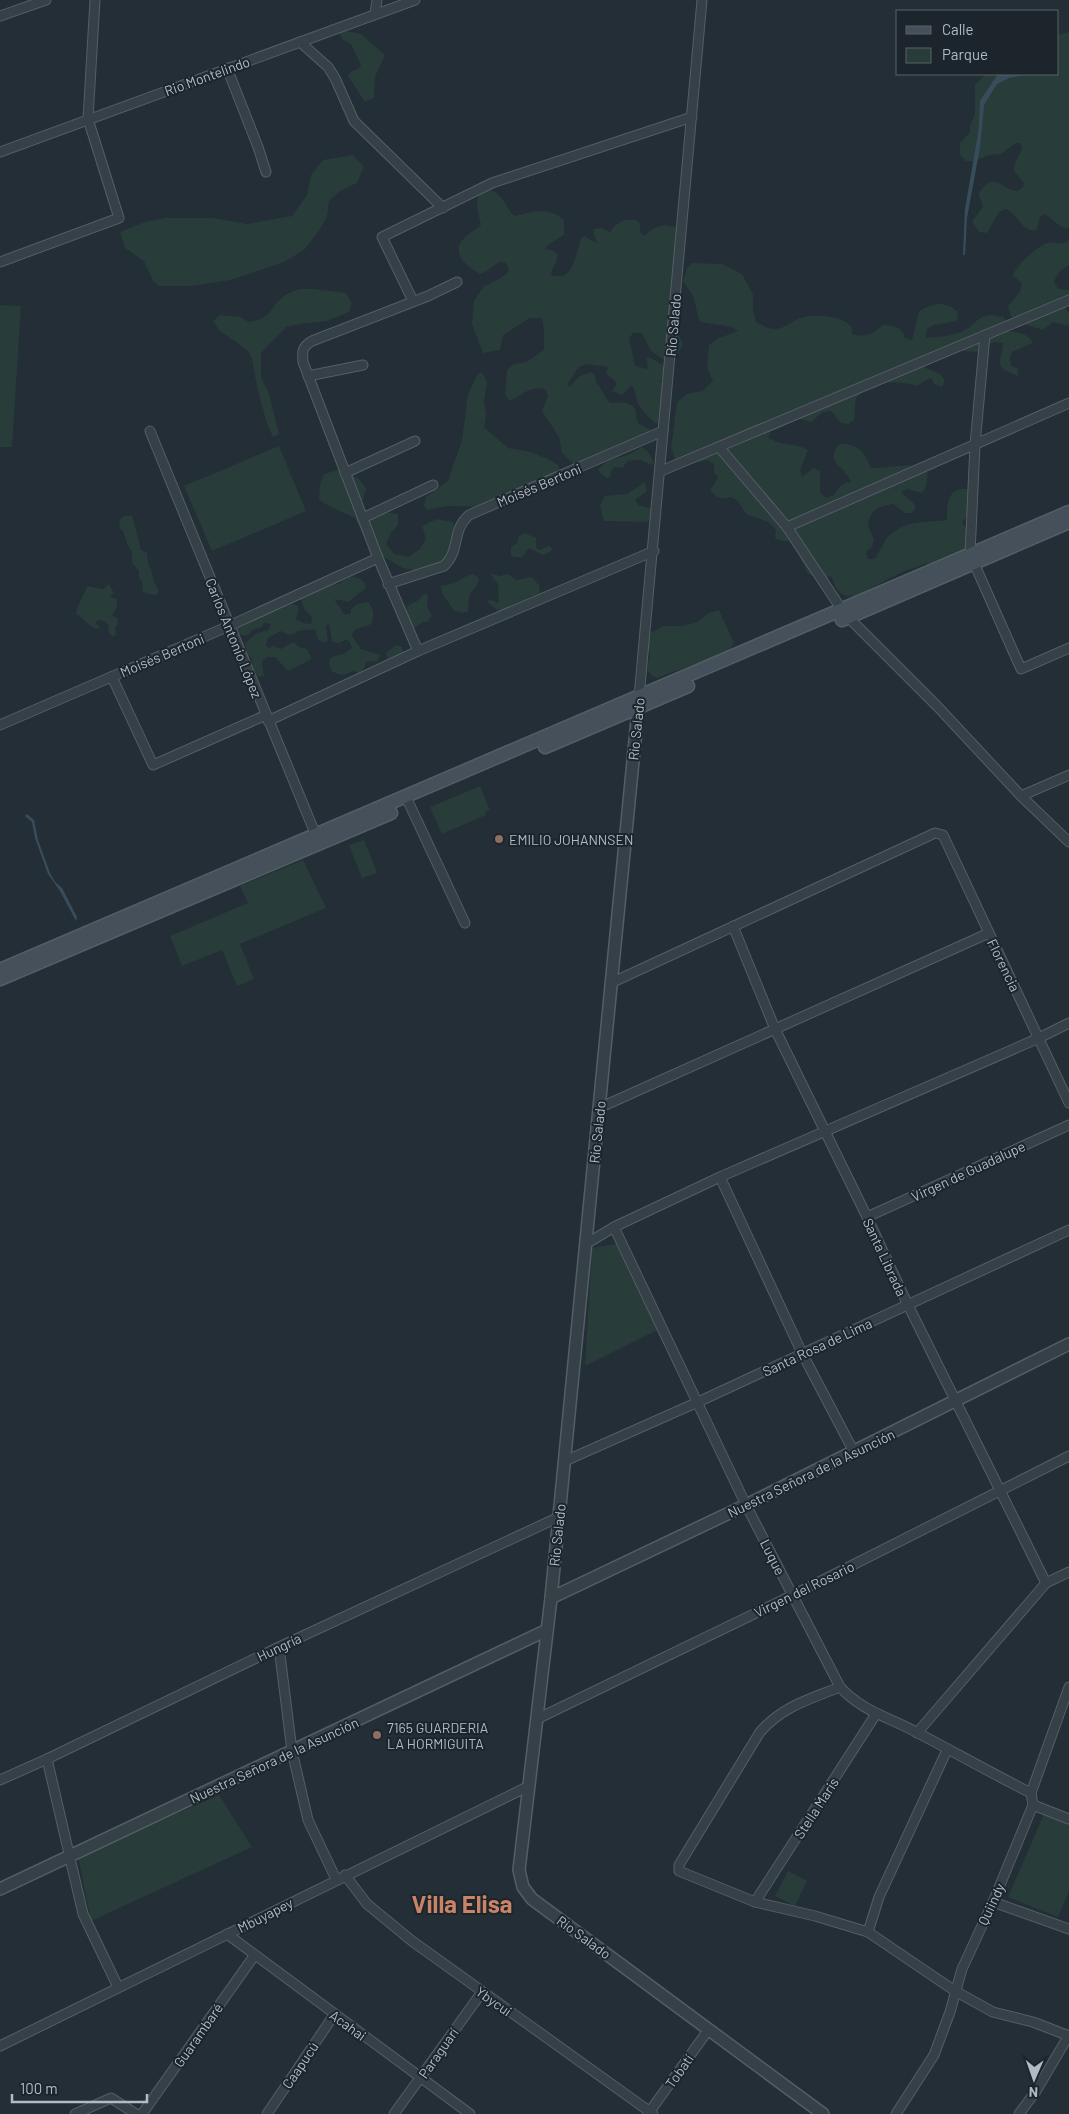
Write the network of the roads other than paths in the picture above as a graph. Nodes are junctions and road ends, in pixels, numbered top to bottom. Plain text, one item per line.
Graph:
1 (46, 0) edge
2 (95, 0) edge
3 (377, 0) edge
4 (415, 0) edge
5 (702, 0) edge
6 (375, 14) junction
7 (0, 16) edge
8 (300, 42) junction
9 (226, 68) junction
10 (692, 117) junction
11 (88, 119) junction
12 (0, 152) edge
13 (266, 172) dead end
14 (443, 208) junction
15 (0, 262) edge
16 (457, 282) dead end
17 (1069, 300) edge
18 (413, 301) junction
19 (985, 335) junction
20 (363, 364) dead end
21 (308, 376) junction
22 (1069, 403) edge
23 (150, 431) dead end
24 (663, 432) junction
25 (415, 441) dead end
26 (975, 445) junction
27 (719, 447) junction
28 (660, 472) junction
29 (345, 473) junction
30 (433, 485) dead end
31 (1069, 512) edge
32 (362, 518) junction
33 (1069, 522) edge
34 (786, 527) junction
35 (654, 551) junction
36 (378, 558) junction
37 (972, 558) junction
38 (388, 584) junction
39 (845, 614) junction
40 (229, 626) junction
41 (1069, 648) edge
42 (418, 651) junction
43 (112, 677) junction
44 (638, 702) junction
45 (267, 718) junction
46 (0, 725) edge
47 (1069, 775) edge
48 (1021, 796) junction
49 (408, 801) junction
50 (317, 839) junction
51 (1069, 842) edge
52 (202, 888) junction
53 (465, 924) dead end
54 (733, 926) junction
55 (989, 933) junction
56 (0, 970) edge
57 (0, 979) edge
58 (611, 983) junction
59 (1069, 1023) edge
60 (775, 1029) junction
61 (1040, 1038) junction
62 (1069, 1103) edge
63 (599, 1108) junction
64 (1069, 1125) edge
65 (824, 1130) junction
66 (720, 1176) junction
67 (867, 1217) junction
68 (614, 1228) junction
69 (1069, 1230) edge
70 (586, 1244) junction
71 (908, 1305) junction
72 (1069, 1344) edge
73 (802, 1353) junction
74 (955, 1401) junction
75 (698, 1402) junction
76 (854, 1452) junction
77 (1069, 1456) edge
78 (564, 1461) junction
79 (1000, 1491) junction
80 (746, 1505) junction
81 (559, 1517) junction
82 (1069, 1572) edge
83 (1046, 1583) junction
84 (793, 1595) junction
85 (551, 1598) junction
86 (548, 1630) junction
87 (279, 1647) junction
88 (840, 1687) junction
89 (1069, 1687) edge
90 (876, 1714) junction
91 (537, 1719) junction
92 (917, 1733) junction
93 (947, 1750) junction
94 (292, 1751) junction
95 (47, 1759) junction
96 (0, 1780) edge
97 (530, 1786) junction
98 (1031, 1793) junction
99 (1033, 1805) junction
100 (1069, 1819) edge
101 (71, 1855) junction
102 (345, 1875) junction
103 (336, 1879) junction
104 (0, 1888) edge
105 (755, 1902) junction
106 (993, 1902) junction
107 (1069, 1928) edge
108 (868, 1932) junction
109 (227, 1934) junction
110 (254, 1956) junction
111 (118, 1987) junction
112 (956, 1990) junction
113 (482, 1992) junction
114 (334, 2015) junction
115 (709, 2029) junction
116 (1069, 2036) edge
117 (0, 2046) edge
118 (420, 2079) junction
119 (651, 2113) edge
120 (75, 2114) edge
121 (136, 2114) edge
122 (142, 2114) edge
123 (267, 2114) edge
124 (394, 2114) edge
125 (470, 2114) edge
126 (822, 2114) edge
127 (896, 2114) edge
128 (1019, 2114) edge

1 - 7 street
2 - 11 street
3 - 6 street
4 - 6 street, Rio Montelindo
5 - 10 street, Río Salado
6 - 8 street, Rio Montelindo
8 - 9 street, Rio Montelindo
8 - 14 street
9 - 11 street, Rio Montelindo
9 - 13 street
10 - 14 street
10 - 24 street, Río Salado
11 - 12 street, Rio Montelindo
11 - 15 street
14 - 18 street
16 - 18 street
17 - 19 street
18 - 21 street
19 - 26 street
19 - 27 street
20 - 21 street
21 - 29 street
22 - 26 street
23 - 40 street, Carlos Antonio López
24 - 28 street, Río Salado
24 - 38 street, Moisés Bertoni
25 - 29 street
26 - 34 street
26 - 37 street
27 - 28 street
27 - 34 street
28 - 35 street, Río Salado
29 - 32 street
30 - 32 street
31 - 37 main road
32 - 36 street
33 - 37 main road
34 - 39 street
35 - 42 street
35 - 44 street, Río Salado
36 - 38 street
36 - 40 street, Moisés Bertoni
37 - 39 main road
37 - 41 street
38 - 42 street
39 - 44 main road
39 - 48 street
40 - 43 street, Moisés Bertoni
40 - 45 street, Carlos Antonio López
42 - 45 street
43 - 45 street
43 - 46 street, Moisés Bertoni
44 - 49 main road
44 - 58 street, Río Salado
45 - 50 street, Carlos Antonio López
47 - 48 street
48 - 51 street
49 - 50 main road
49 - 53 street
50 - 52 main road
52 - 56 main road
52 - 57 main road
54 - 55 street, Florencia
54 - 58 street
54 - 60 street, Santa Librada
55 - 60 street
55 - 61 street, Florencia
58 - 63 street, Río Salado
59 - 61 street
60 - 63 street
60 - 65 street, Santa Librada
61 - 62 street, Florencia
61 - 65 street
63 - 70 street, Río Salado
64 - 67 street, Virgen de Guadalupe
65 - 66 street
65 - 67 street, Santa Librada
66 - 68 street
66 - 73 street
67 - 71 street, Santa Librada
68 - 70 street
68 - 75 street, Luque
69 - 71 street, Santa Rosa de Lima
70 - 78 street, Río Salado
71 - 73 street, Santa Rosa de Lima
71 - 74 street, Santa Librada
72 - 74 street, Nuestra Señora de la Asunción
73 - 75 street, Santa Rosa de Lima
73 - 76 street
74 - 76 street, Nuestra Señora de la Asunción
74 - 79 street, Santa Librada
75 - 78 street, Santa Rosa de Lima
75 - 80 street, Luque
76 - 80 street, Nuestra Señora de la Asunción
77 - 79 street, Virgen del Rosario
78 - 81 street, Río Salado
79 - 83 street, Santa Librada
79 - 84 street, Virgen del Rosario
80 - 84 street, Luque
80 - 85 street, Nuestra Señora de la Asunción
81 - 85 street, Río Salado
81 - 87 street, Hungría
82 - 83 street
83 - 92 street
84 - 88 street, Luque
84 - 91 street, Virgen del Rosario
85 - 86 street, Río Salado
86 - 91 street, Río Salado
86 - 94 street, Nuestra Señora de la Asunción
87 - 94 street
87 - 95 street, Hungría
88 - 90 street, Luque
88 - 105 street
89 - 98 street
90 - 92 street, Luque
90 - 105 street, Stella Maris
91 - 97 street, Río Salado
92 - 93 street, Luque
93 - 98 street, Luque
93 - 108 street
94 - 101 street, Nuestra Señora de la Asunción
94 - 103 street
95 - 96 street, Hungría
95 - 101 street
97 - 102 street, Mbuyapey
97 - 115 street, Río Salado
98 - 99 street
99 - 100 street
99 - 106 street, Quiindy
101 - 104 street, Nuestra Señora de la Asunción
101 - 111 street
102 - 103 street, Mbuyapey
102 - 113 street, Ybycui
103 - 109 street, Mbuyapey
105 - 108 street
106 - 107 street
106 - 112 street, Quiindy
108 - 112 street
109 - 110 street, Acahai
109 - 111 street, Mbuyapey
110 - 114 street, Acahai
110 - 122 street, Guarambaré
111 - 117 street, Mbuyapey
112 - 116 street
112 - 127 street, Quiindy
113 - 118 street, Paraguarí
113 - 119 street, Ybycui
114 - 118 street, Acahai
114 - 123 street, Caapucú
115 - 119 street, Tobatí
115 - 126 street, Río Salado
116 - 128 street
118 - 124 street, Paraguarí
118 - 125 street, Acahai
120 - 121 street

